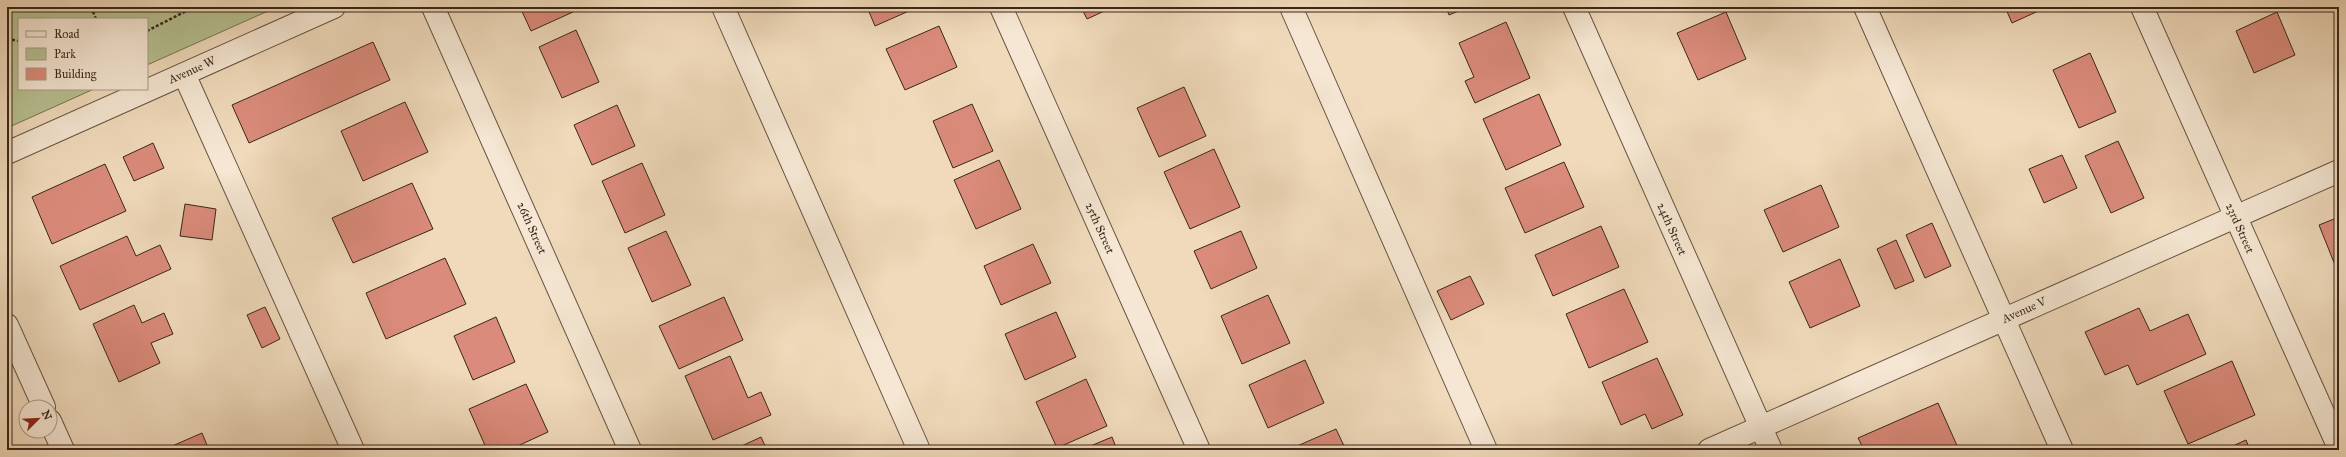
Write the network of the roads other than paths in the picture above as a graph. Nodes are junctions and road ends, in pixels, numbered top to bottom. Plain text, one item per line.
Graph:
1 (334, 7) edge
2 (433, 7) edge
3 (723, 7) edge
4 (1001, 7) edge
5 (1291, 7) edge
6 (1574, 7) edge
7 (1865, 7) edge
8 (2142, 7) edge
9 (184, 74) junction
10 (7, 153) edge
11 (2339, 171) edge
12 (2235, 217) junction
13 (2005, 319) junction
14 (7, 325) edge
15 (40, 399) edge
16 (1760, 427) junction
17 (58, 439) edge
18 (2339, 448) edge
19 (63, 450) edge
20 (353, 450) edge
21 (630, 450) edge
22 (919, 450) edge
23 (1199, 450) edge
24 (1486, 450) edge
25 (1709, 450) edge
26 (1771, 450) edge
27 (2062, 450) edge

1 - 9 street, Avenue W
2 - 21 street, 26th Street
3 - 22 street
4 - 23 street, 25th Street
5 - 24 street
6 - 16 street, 24th Street
7 - 13 street
8 - 12 street, 23rd Street
9 - 10 street, Avenue W
9 - 20 street
11 - 12 street, Avenue V
12 - 13 street, Avenue V
12 - 18 street, 23rd Street
13 - 16 street, Avenue V
13 - 27 street
14 - 15 street
16 - 25 street, Avenue V
16 - 26 street, 24th Street
17 - 19 street

